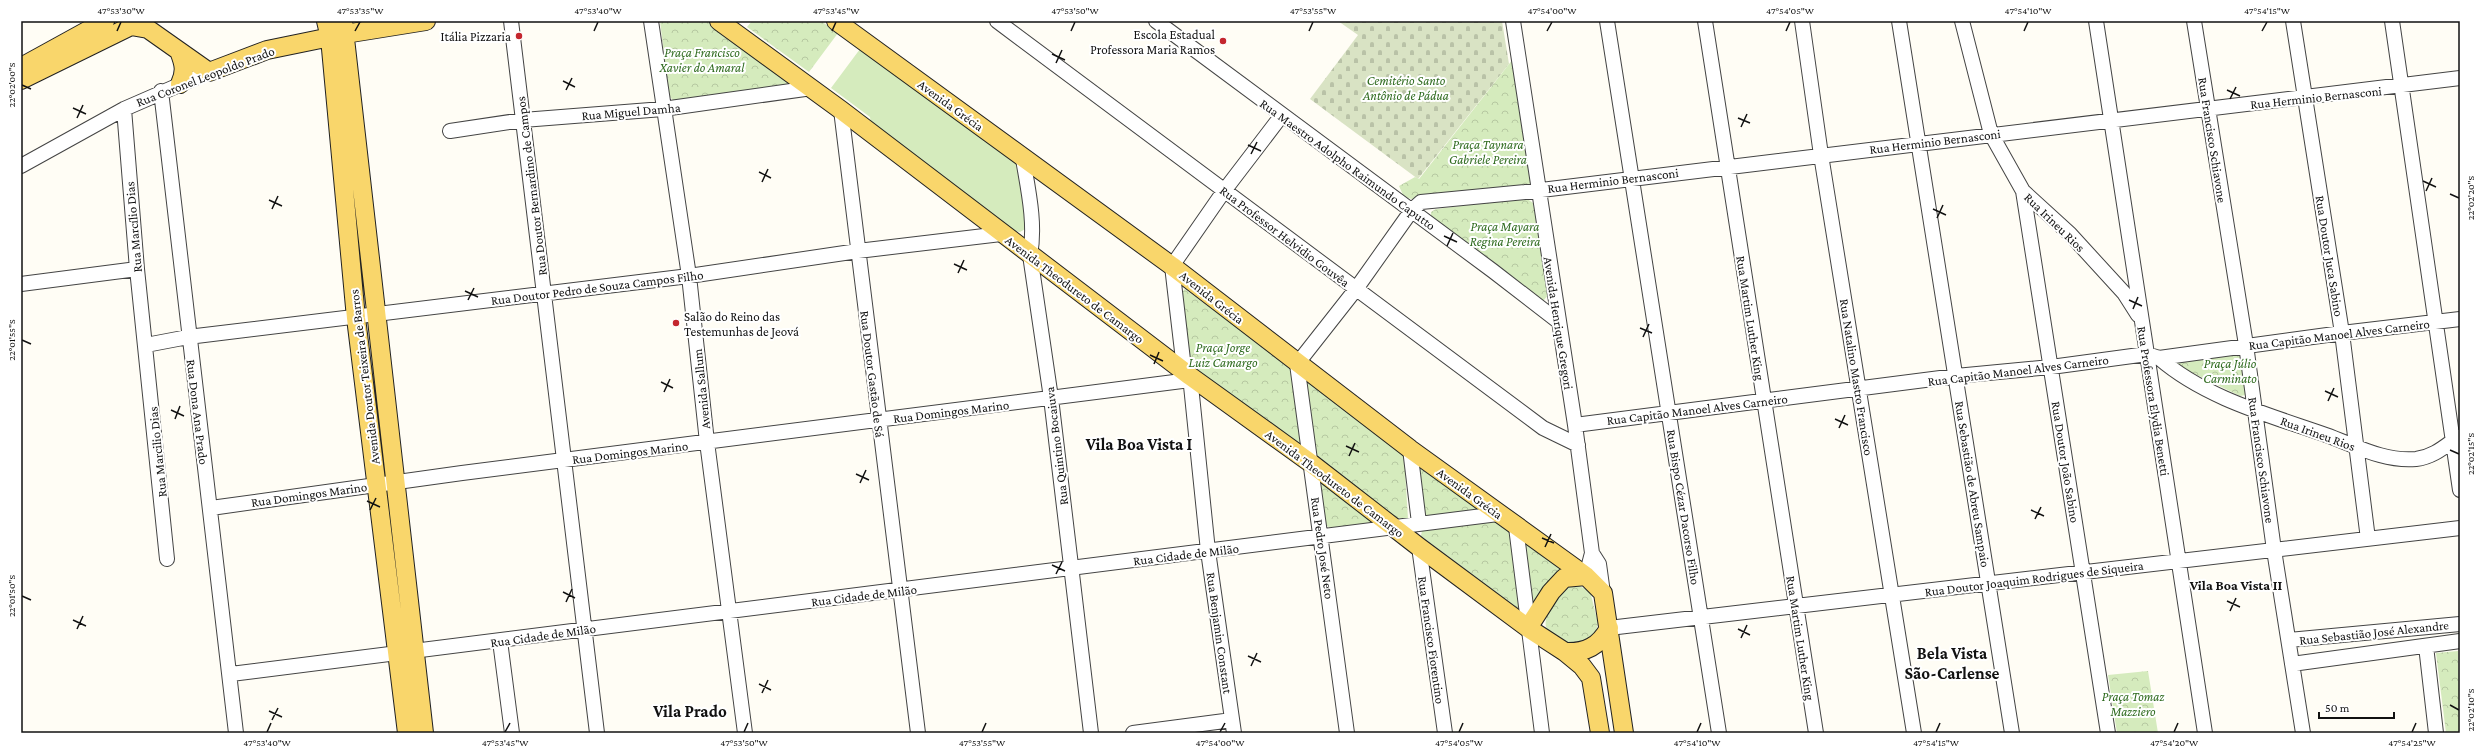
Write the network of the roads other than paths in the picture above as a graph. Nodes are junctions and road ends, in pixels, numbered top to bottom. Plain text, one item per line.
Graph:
1 (105, 21) edge
2 (426, 21) edge
3 (512, 21) edge
4 (651, 21) edge
5 (719, 21) edge
6 (836, 21) edge
7 (997, 21) edge
8 (1156, 21) edge
9 (1513, 21) edge
10 (1608, 21) edge
11 (1705, 21) edge
12 (1802, 21) edge
13 (1899, 21) edge
14 (1962, 21) edge
15 (2096, 21) edge
16 (2194, 21) edge
17 (2293, 21) edge
18 (2392, 21) edge
19 (336, 28) edge
20 (179, 51) junction
21 (21, 67) edge
22 (209, 72) junction
23 (2460, 78) edge
24 (21, 80) edge
25 (180, 84) junction
26 (2402, 87) junction
27 (812, 88) junction
28 (161, 91) junction
29 (2304, 98) junction
30 (663, 108) junction
31 (124, 109) junction
32 (2208, 109) junction
33 (841, 110) junction
34 (1282, 115) junction
35 (524, 120) junction
36 (2111, 120) junction
37 (450, 132) dead end
38 (1991, 134) junction
39 (1920, 143) junction
40 (1821, 155) junction
41 (1023, 159) junction
42 (21, 166) edge
43 (1728, 166) junction
44 (1630, 178) junction
45 (1539, 189) junction
46 (1224, 191) junction
47 (2023, 191) junction
48 (1412, 210) junction
49 (1001, 234) junction
50 (858, 251) junction
51 (1030, 255) junction
52 (1172, 266) junction
53 (137, 269) junction
54 (689, 276) junction
55 (21, 284) edge
56 (1356, 289) junction
57 (543, 293) junction
58 (376, 314) junction
59 (356, 318) junction
60 (2141, 319) junction
61 (2460, 320) edge
62 (1559, 322) junction
63 (2436, 322) junction
64 (2342, 332) junction
65 (188, 337) junction
66 (146, 344) junction
67 (2246, 345) junction
68 (2153, 356) junction
69 (1298, 364) junction
70 (2051, 367) junction
71 (1190, 376) junction
72 (1956, 376) junction
73 (1860, 390) junction
74 (1051, 398) junction
75 (1764, 400) junction
76 (2255, 410) junction
77 (1670, 413) junction
78 (879, 420) junction
79 (1575, 425) junction
80 (2456, 438) edge
81 (706, 442) junction
82 (1578, 445) junction
83 (2357, 446) junction
84 (1410, 449) junction
85 (564, 460) junction
86 (1312, 464) junction
87 (396, 482) junction
88 (377, 485) junction
89 (2460, 490) edge
90 (211, 508) junction
91 (1498, 514) junction
92 (1419, 523) junction
93 (1395, 527) junction
94 (1516, 527) junction
95 (2460, 528) edge
96 (1322, 536) junction
97 (2368, 539) junction
98 (1419, 548) junction
99 (2274, 550) junction
100 (1208, 551) junction
101 (1592, 554) junction
102 (167, 559) dead end
103 (2179, 560) junction
104 (1070, 569) junction
105 (2083, 571) junction
106 (1586, 576) junction
107 (1989, 584) junction
108 (901, 590) junction
109 (1603, 594) junction
110 (1892, 595) junction
111 (1796, 607) junction
112 (730, 612) junction
113 (1701, 618) junction
114 (2460, 624) edge
115 (1528, 628) junction
116 (1609, 628) junction
117 (585, 629) junction
118 (2289, 640) junction
119 (500, 641) junction
120 (2460, 641) edge
121 (2426, 646) junction
122 (406, 652) junction
123 (1565, 652) junction
124 (2292, 664) junction
125 (231, 674) junction
126 (1233, 726) edge
127 (236, 733) edge
128 (407, 733) edge
129 (424, 733) edge
130 (512, 733) edge
131 (597, 733) edge
132 (745, 733) edge
133 (918, 733) edge
134 (1091, 733) edge
135 (1134, 733) edge
136 (1347, 733) edge
137 (1445, 733) edge
138 (1542, 733) edge
139 (1600, 733) edge
140 (1624, 733) edge
141 (1718, 733) edge
142 (1816, 733) edge
143 (1914, 733) edge
144 (2012, 733) edge
145 (2108, 733) edge
146 (2205, 733) edge
147 (2303, 733) edge
148 (2436, 733) edge

1 - 21 main road
2 - 19 main road, Rua Coronel Leopoldo Prado
3 - 35 street, Rua Doutor Bernardino de Campos
4 - 30 street, Avenida Sallum
5 - 27 main road, Avenida Theodureto de Camargo
6 - 41 main road, Avenida Grécia
7 - 46 street, Rua Professor Helvidio Gouvêa
8 - 34 street, Rua Maestro Adolpho Raimundo Caputto
9 - 45 street, Avenida Henrique Gregori
10 - 44 street, Rua Bispo Cézar Dacorso Filho
11 - 43 street, Rua Martim Luther King
12 - 40 street, Rua Natalino Mastro Francisco
13 - 39 street, Rua Sebastião de Abreu Sampaio
14 - 38 street, Rua Irineu Rios
15 - 36 street, Rua Professora Elydia Benetti
16 - 32 street, Rua Francisco Schiavone
17 - 29 street, Rua Doutor Juca Sabino
18 - 26 street
19 - 22 main road, Rua Coronel Leopoldo Prado
19 - 58 main road, Avenida Doutor Teixeira de Barros
19 - 59 main road, Avenida Doutor Teixeira de Barros
20 - 22 main road
20 - 24 main road
20 - 25 main road
22 - 25 street, Rua Coronel Leopoldo Prado
23 - 26 street, Rua Herminio Bernasconi
25 - 28 street, Rua Coronel Leopoldo Prado
26 - 29 street, Rua Herminio Bernasconi
26 - 63 street
27 - 30 street, Rua Miguel Damha
27 - 33 main road, Avenida Theodureto de Camargo
28 - 31 street, Rua Coronel Leopoldo Prado
28 - 65 street, Rua Dona Ana Prado
29 - 32 street, Rua Herminio Bernasconi
29 - 64 street, Rua Doutor Juca Sabino
30 - 35 street, Rua Miguel Damha
30 - 54 street, Avenida Sallum
31 - 42 street, Rua Coronel Leopoldo Prado
31 - 53 street, Rua Marcílio Dias
32 - 36 street, Rua Herminio Bernasconi
32 - 67 street, Rua Francisco Schiavone
33 - 49 main road, Avenida Theodureto de Camargo
33 - 50 street, Rua Doutor Gastão de Sá
34 - 46 street
34 - 48 street, Rua Maestro Adolpho Raimundo Caputto
35 - 37 street, Rua Miguel Damha
35 - 57 street, Rua Doutor Bernardino de Campos
36 - 38 street, Rua Herminio Bernasconi
36 - 60 street, Rua Professora Elydia Benetti
38 - 39 street, Rua Herminio Bernasconi
38 - 47 street, Rua Irineu Rios
39 - 40 street, Rua Herminio Bernasconi
39 - 72 street, Rua Sebastião de Abreu Sampaio
40 - 43 street, Rua Herminio Bernasconi
40 - 73 street, Rua Natalino Mastro Francisco
41 - 51 street, Rua Quintino Bocaiuva
41 - 52 main road, Avenida Grécia
43 - 44 street, Rua Herminio Bernasconi
43 - 75 street, Rua Martim Luther King
44 - 45 street, Rua Herminio Bernasconi
44 - 77 street, Rua Bispo Cézar Dacorso Filho
45 - 48 street, Rua Herminio Bernasconi
45 - 62 street, Avenida Henrique Gregori
46 - 52 street
46 - 56 street, Rua Professor Helvidio Gouvêa
47 - 60 street, Rua Irineu Rios
47 - 70 street, Rua Doutor João Sabino
48 - 56 street
48 - 62 street, Rua Maestro Adolpho Raimundo Caputto
49 - 50 street, Rua Doutor Pedro de Souza Campos Filho
49 - 51 main road, Avenida Theodureto de Camargo
50 - 54 street, Rua Doutor Pedro de Souza Campos Filho
50 - 78 street, Rua Doutor Gastão de Sá
51 - 71 main road, Avenida Theodureto de Camargo
51 - 74 street, Rua Quintino Bocaiuva
52 - 69 main road, Avenida Grécia
52 - 71 street, Rua Benjamin Constant
53 - 55 street
53 - 66 street, Rua Marcílio Dias
54 - 57 street, Rua Doutor Pedro de Souza Campos Filho
54 - 81 street, Avenida Sallum
56 - 69 street
56 - 82 street, Rua Professor Helvidio Gouvêa
57 - 58 street, Rua Doutor Pedro de Souza Campos Filho
57 - 85 street, Rua Doutor Bernardino de Campos
58 - 59 street, Rua Doutor Pedro de Souza Campos Filho
58 - 87 main road, Avenida Doutor Teixeira de Barros
59 - 65 street, Rua Doutor Pedro de Souza Campos Filho
59 - 88 main road, Avenida Doutor Teixeira de Barros
60 - 68 street, Rua Professora Elydia Benetti
61 - 63 street, Rua Capitão Manoel Alves Carneiro
62 - 79 street, Avenida Henrique Gregori
63 - 64 street, Rua Capitão Manoel Alves Carneiro
63 - 80 street
64 - 67 street, Rua Capitão Manoel Alves Carneiro
64 - 83 street, Rua Doutor Juca Sabino
65 - 66 street, Rua Doutor Pedro de Souza Campos Filho
65 - 90 street, Rua Dona Ana Prado
66 - 102 street, Rua Marcilio Dias
67 - 68 street, Rua Capitão Manoel Alves Carneiro
67 - 76 street, Rua Francisco Schiavone
68 - 70 street, Rua Capitão Manoel Alves Carneiro
68 - 76 street, Rua Irineu Rios
68 - 103 street, Rua Professora Elydia Benetti
69 - 84 main road, Avenida Grécia
69 - 86 street, Rua Pedro José Neto
70 - 72 street, Rua Capitão Manoel Alves Carneiro
70 - 105 street, Rua Doutor João Sabino
71 - 74 street, Rua Domingos Marino
71 - 86 main road, Avenida Theodureto de Camargo
71 - 100 street, Rua Benjamin Constant
72 - 73 street, Rua Capitão Manoel Alves Carneiro
72 - 107 street, Rua Sebastião de Abreu Sampaio
73 - 75 street, Rua Capitão Manoel Alves Carneiro
73 - 110 street, Rua Natalino Mastro Francisco
74 - 78 street, Rua Domingos Marino
74 - 104 street, Rua Quintino Bocaiuva
75 - 77 street, Rua Capitão Manoel Alves Carneiro
75 - 111 street, Rua Martim Luther King
76 - 83 street, Rua Irineu Rios
76 - 99 street, Rua Francisco Schiavone
77 - 79 street, Rua Capitão Manoel Alves Carneiro
77 - 113 street, Rua Bispo Cézar Dacorso Filho
78 - 81 street, Rua Domingos Marino
78 - 108 street, Rua Doutor Gastão de Sá
79 - 82 street, Avenida Henrique Gregori
80 - 83 street, Rua Irineu Rios
80 - 89 street
81 - 85 street, Rua Domingos Marino
81 - 112 street, Avenida Sallum
82 - 101 street, Avenida Henrique Gregori
83 - 97 street, Rua Doutor Juca Sabino
84 - 91 main road, Avenida Grécia
84 - 92 street
85 - 87 street, Rua Domingos Marino
85 - 117 street, Rua Doutor Bernardino de Campos
86 - 93 main road, Avenida Theodureto de Camargo
86 - 96 street, Rua Pedro José Neto
87 - 88 street, Rua Domingos Marino
87 - 122 main road, Avenida Doutor Teixeira de Barros
88 - 90 street, Rua Domingos Marino
88 - 122 main road, Avenida Doutor Teixeira de Barros
90 - 125 street, Rua Dona Ana Prado
91 - 92 street, Rua Cidade de Milão
91 - 94 main road, Avenida Grécia
92 - 93 street, Rua Cidade de Milão
93 - 96 street, Rua Cidade de Milão
93 - 98 main road, Avenida Theodureto de Camargo
94 - 106 main road, Avenida Grécia
94 - 115 street
95 - 97 street, Rua Doutor Joaquim Rodrigues de Siqueira
96 - 100 street, Rua Cidade de Milão
96 - 136 street, Rua Pedro José Neto
97 - 99 street, Rua Doutor Joaquim Rodrigues de Siqueira
98 - 115 main road, Avenida Theodureto de Camargo
98 - 137 street, Rua Francisco Fiorentino
99 - 103 street, Rua Doutor Joaquim Rodrigues de Siqueira
99 - 118 street, Rua Francisco Schiavone
100 - 104 street, Rua Cidade de Milão
100 - 126 street, Rua Benjamin Constant
101 - 106 street
101 - 109 street
103 - 105 street, Rua Doutor Joaquim Rodrigues de Siqueira
103 - 146 street, Rua Professora Elydia Benetti
104 - 108 street, Rua Cidade de Milão
104 - 134 street, Rua Quintino Bocaiuva
105 - 107 street, Rua Doutor Joaquim Rodrigues de Siqueira
105 - 145 street, Rua Doutor João Sabino
106 - 109 main road
106 - 115 main road
107 - 110 street, Rua Doutor Joaquim Rodrigues de Siqueira
107 - 144 street, Rua Sebastião de Abreu Sampaio
108 - 112 street, Rua Cidade de Milão
108 - 133 street, Rua Doutor Gastão de Sá
109 - 116 main road
110 - 111 street, Rua Doutor Joaquim Rodrigues de Siqueira
110 - 143 street, Rua Natalino Mastro Francisco
111 - 113 street, Rua Doutor Joaquim Rodrigues de Siqueira
111 - 142 street, Rua Martim Luther King
112 - 117 street, Rua Cidade de Milão
112 - 132 street, Avenida Sallum
113 - 116 street, Rua Doutor Joaquim Rodrigues de Siqueira
113 - 141 street, Rua Bispo Cézar Dacorso Filho
114 - 118 street, Rua Sebastião José Alexandre
115 - 123 main road
115 - 138 street
116 - 123 main road
116 - 140 main road
117 - 119 street, Rua Cidade de Milão
117 - 131 street, Rua Doutor Bernardino de Campos
118 - 124 street, Rua Francisco Schiavone
119 - 122 street, Rua Cidade de Milão
119 - 130 street
120 - 121 street, Rua Sebastião José Alexandre
121 - 124 street, Rua Sebastião José Alexandre
121 - 148 street
122 - 125 street, Rua Cidade de Milão
122 - 128 main road, Avenida Doutor Teixeira de Barros
122 - 129 main road, Avenida Doutor Teixeira de Barros
123 - 139 main road
124 - 147 street, Rua Francisco Schiavone
125 - 127 street, Rua Dona Ana Prado
126 - 135 street

